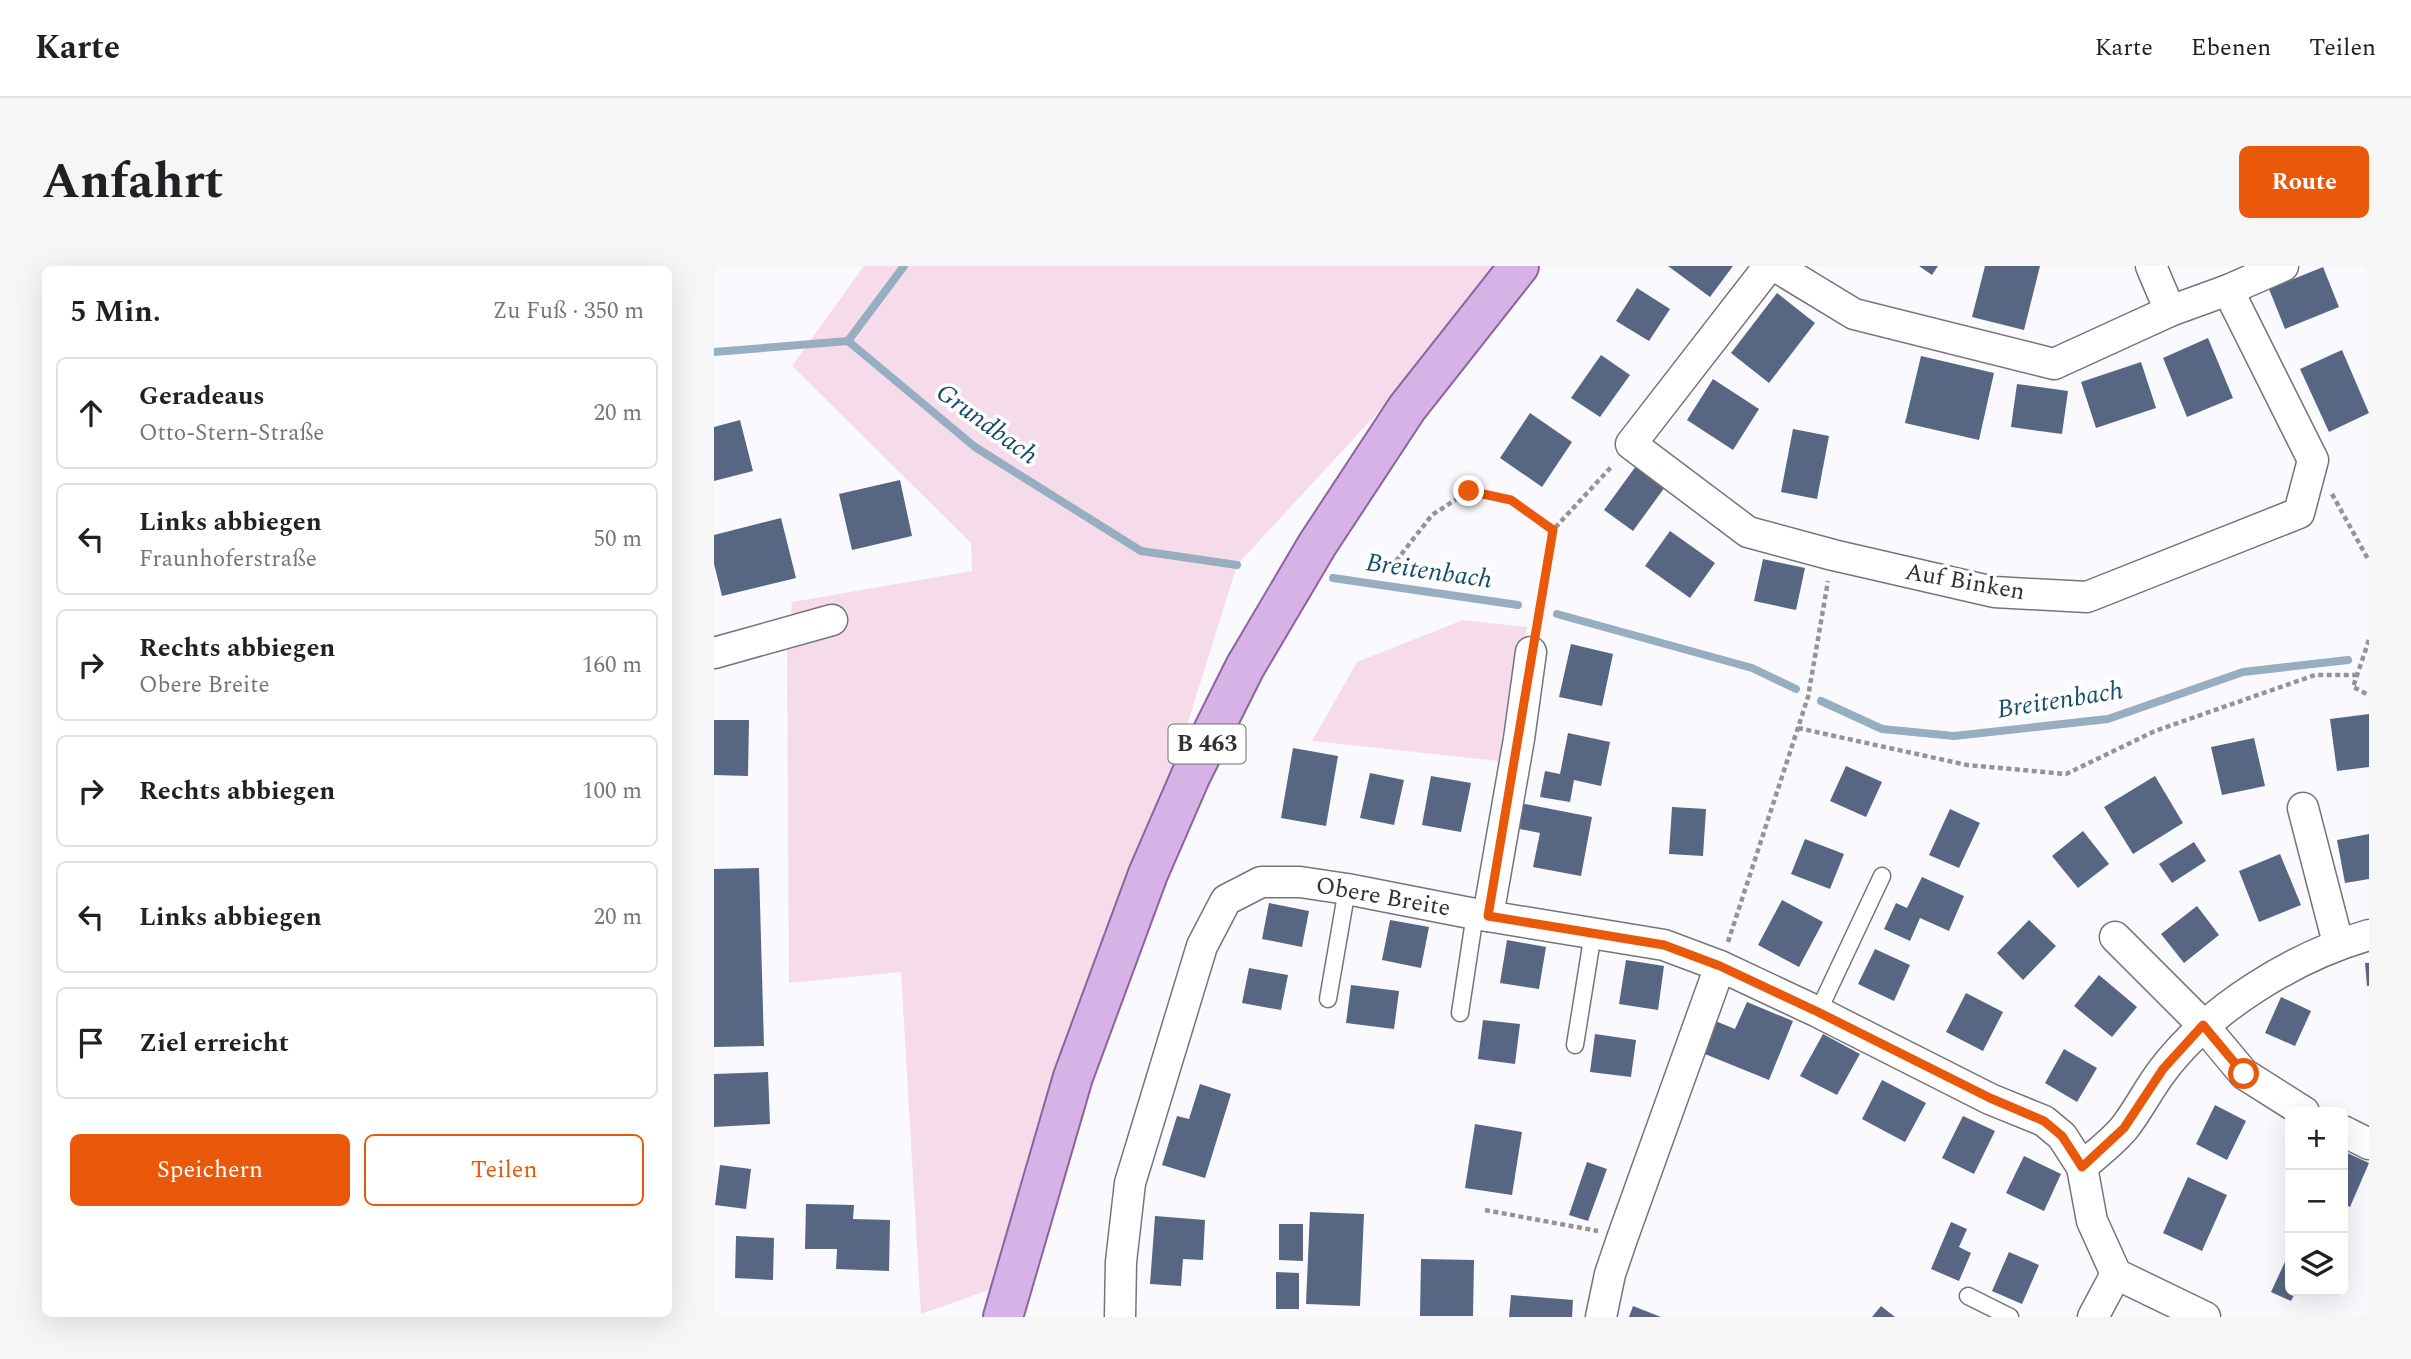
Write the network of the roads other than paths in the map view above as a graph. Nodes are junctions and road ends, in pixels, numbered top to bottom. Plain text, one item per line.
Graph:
1 (1519, 266) edge
2 (1769, 266) edge
3 (1775, 266) edge
4 (2151, 266) edge
5 (2283, 266) edge
6 (2228, 290) junction
7 (2170, 311) junction
8 (832, 620) dead end
9 (1531, 652) road end
10 (714, 653) edge
11 (2303, 808) dead end
12 (1881, 876) dead end
13 (1347, 889) junction
14 (1482, 915) junction
15 (1593, 933) junction
16 (2369, 935) edge
17 (2115, 937) dead end
18 (2338, 943) junction
19 (1720, 966) junction
20 (1328, 999) dead end
21 (1818, 1012) junction
22 (1460, 1013) dead end
23 (2203, 1025) junction
24 (1575, 1045) dead end
25 (2297, 1107) edge
26 (2348, 1134) edge
27 (2369, 1144) edge
28 (2082, 1167) junction
29 (2116, 1274) junction
30 (1969, 1296) dead end
31 (1003, 1317) edge
32 (1120, 1317) edge
33 (1601, 1317) edge
34 (2010, 1317) edge
35 (2093, 1317) edge
36 (2205, 1317) edge

1 - 31 main road, B 463
2 - 6 street, Auf Binken
3 - 7 street
4 - 7 street
5 - 6 street
6 - 7 street
8 - 10 street
9 - 14 street
11 - 18 street
12 - 21 lane
13 - 14 street, Obere Breite
13 - 20 lane
13 - 32 street, Obere Breite
14 - 15 street, Obere Breite
14 - 22 lane
15 - 19 street, Obere Breite
15 - 24 lane
16 - 18 street
17 - 23 street
18 - 23 street
19 - 21 street, Obere Breite
19 - 33 street
21 - 28 street, Obere Breite
23 - 25 street
23 - 28 street
26 - 27 street
28 - 29 street, Obere Breite
29 - 35 street
29 - 36 street
30 - 34 lane

